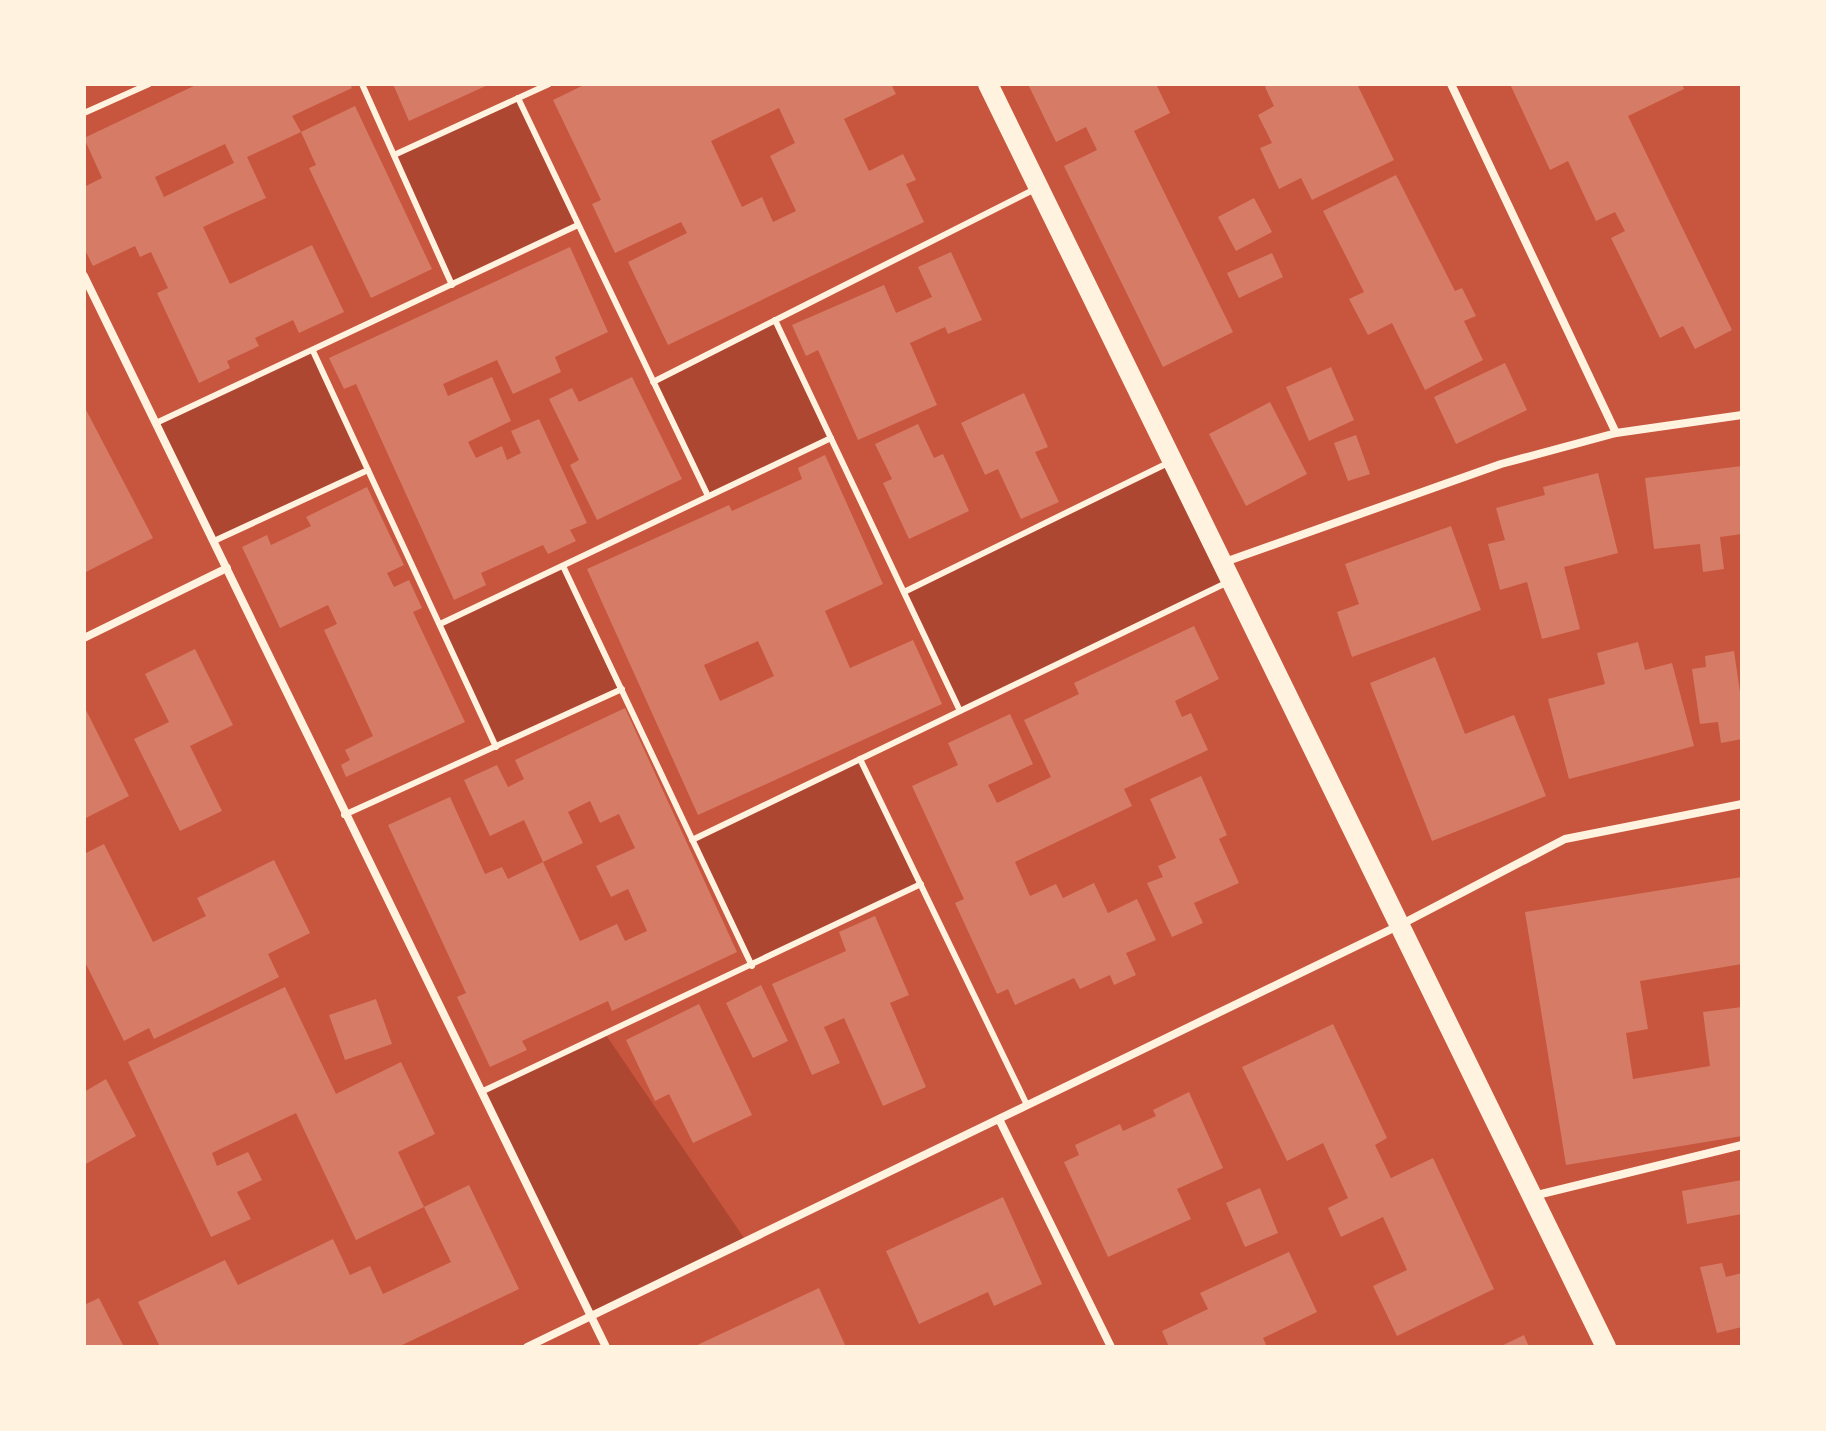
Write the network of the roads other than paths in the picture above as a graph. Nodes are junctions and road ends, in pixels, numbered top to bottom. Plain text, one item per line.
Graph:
1 (149, 84) edge
2 (362, 84) edge
3 (549, 84) edge
4 (988, 84) edge
5 (1451, 84) edge
6 (518, 98) junction
7 (84, 113) edge
8 (394, 155) junction
9 (1038, 187) junction
10 (578, 225) junction
11 (84, 276) edge
12 (452, 285) junction
13 (775, 320) junction
14 (313, 351) junction
15 (653, 382) junction
16 (1742, 415) edge
17 (156, 423) junction
18 (1616, 433) junction
19 (831, 438) junction
20 (1172, 461) junction
21 (368, 470) junction
22 (708, 496) junction
23 (214, 541) junction
24 (563, 566) junction
25 (227, 568) junction
26 (1226, 571) junction
27 (904, 592) junction
28 (440, 624) junction
29 (84, 638) edge
30 (622, 689) junction
31 (960, 711) junction
32 (496, 747) junction
33 (860, 759) junction
34 (1742, 804) edge
35 (344, 815) junction
36 (692, 840) junction
37 (921, 884) junction
38 (1400, 925) junction
39 (752, 966) junction
40 (481, 1092) junction
41 (1027, 1105) junction
42 (999, 1119) junction
43 (1742, 1145) edge
44 (1532, 1196) junction
45 (591, 1316) junction
46 (527, 1347) edge
47 (606, 1347) edge
48 (1111, 1347) edge
49 (1606, 1347) edge

1 - 7 lane
2 - 8 lane
3 - 6 lane
4 - 9 main road
5 - 18 street
6 - 8 lane
6 - 10 lane
8 - 12 lane
9 - 13 lane
9 - 20 main road
10 - 12 lane
10 - 15 lane
11 - 17 street
12 - 14 lane
13 - 15 lane
13 - 19 lane
14 - 17 lane
14 - 21 lane
15 - 22 lane
16 - 18 street
17 - 23 street
18 - 26 street
19 - 22 lane
19 - 27 lane
20 - 26 main road
20 - 27 lane
21 - 23 lane
21 - 28 lane
22 - 24 lane
23 - 25 street
24 - 28 lane
24 - 30 lane
25 - 29 street
25 - 35 street
26 - 31 lane
26 - 38 main road
27 - 31 lane
28 - 32 lane
30 - 32 lane
30 - 36 lane
31 - 33 lane
32 - 35 lane
33 - 36 lane
33 - 37 lane
34 - 38 street
35 - 40 street
36 - 39 lane
37 - 39 lane
37 - 41 lane
38 - 41 street
38 - 44 main road
39 - 40 lane
40 - 45 street
41 - 42 street
42 - 45 street
42 - 48 street
43 - 44 street
44 - 49 main road
45 - 46 street
45 - 47 street

